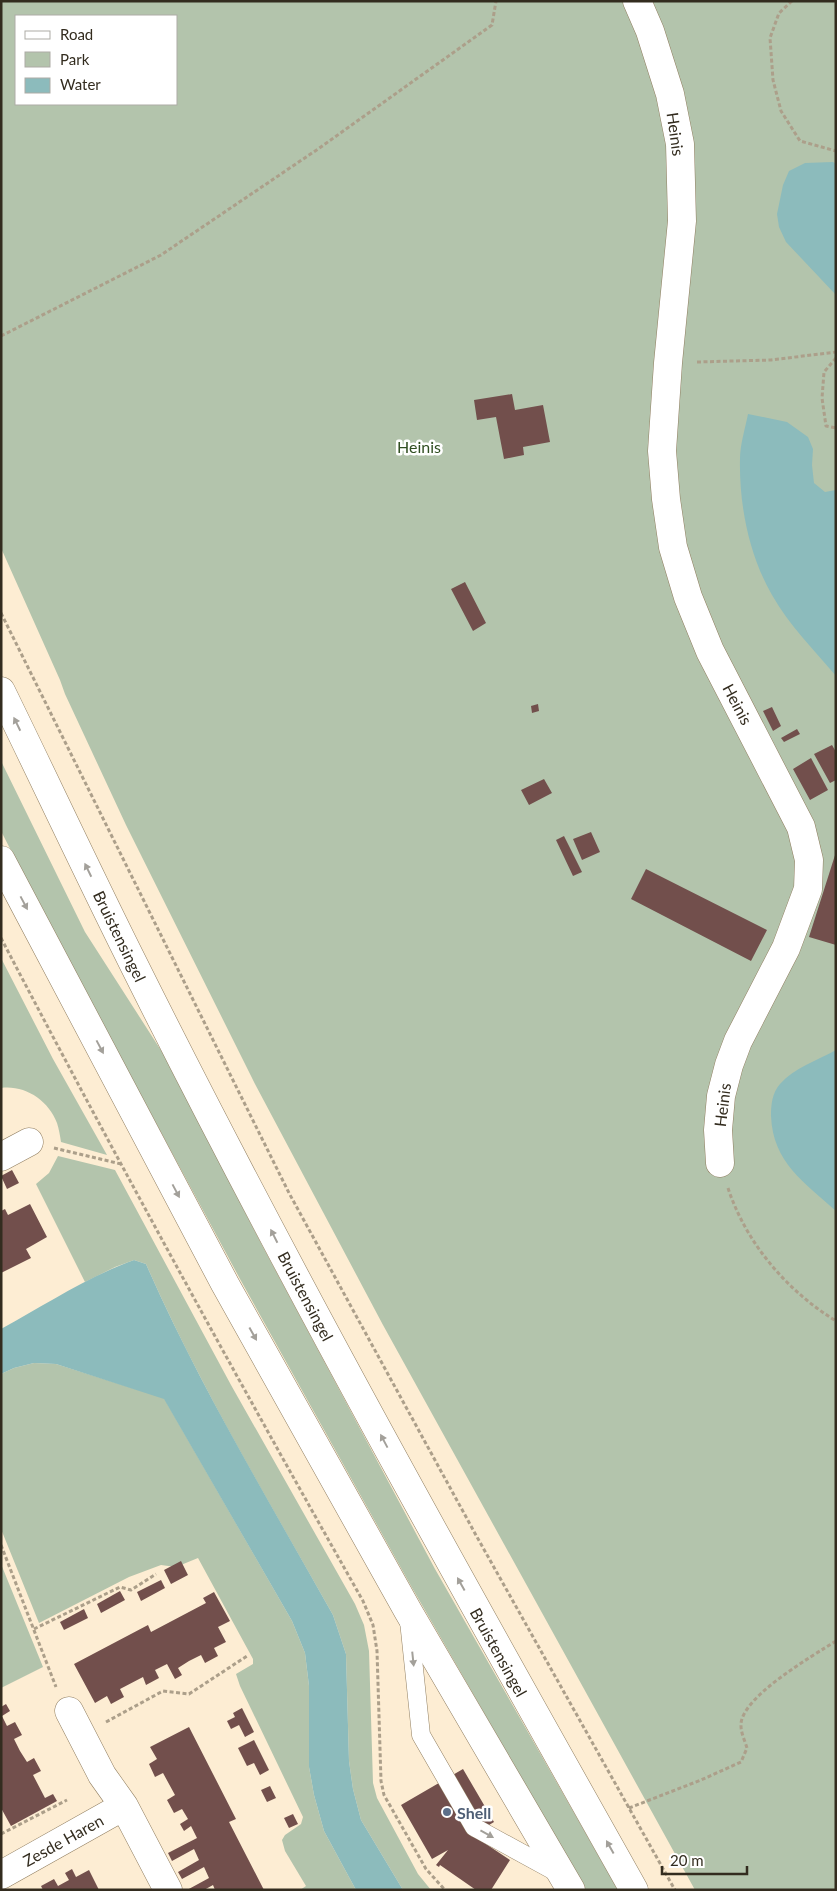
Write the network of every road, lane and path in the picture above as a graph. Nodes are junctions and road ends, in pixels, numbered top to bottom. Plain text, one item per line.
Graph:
1 (496, 1) edge
2 (636, 1) edge
3 (792, 1) edge
4 (836, 151) edge
5 (1, 336) edge
6 (836, 352) edge
7 (836, 358) edge
8 (668, 363) junction
9 (836, 428) edge
10 (1, 613) edge
11 (1, 691) edge
12 (1, 860) edge
13 (1, 938) edge
14 (29, 1142) joint
15 (1, 1157) edge
16 (720, 1163) joint
17 (121, 1164) junction
18 (836, 1321) edge
19 (1, 1545) edge
20 (3, 1555) edge
21 (156, 1574) dead end
22 (408, 1611) junction
23 (34, 1630) junction
24 (836, 1641) edge
25 (247, 1656) dead end
26 (69, 1711) joint
27 (82, 1735) junction
28 (67, 1800) dead end
29 (124, 1806) junction
30 (629, 1808) junction
31 (1, 1834) edge
32 (1, 1875) edge
33 (566, 1882) edge
34 (168, 1890) edge
35 (445, 1890) edge
36 (634, 1890) edge
37 (675, 1890) edge

1 - 5 path
2 - 8 main road, Heinis
3 - 4 path
6 - 8 path
7 - 9 path
8 - 16 main road, Heinis
10 - 30 path
36 -> 11 main road, Bruistensingel
12 -> 22 main road
13 - 17 path
14 - 15 main road
14 - 17 path
16 - 18 path
17 - 35 path
19 - 20 path
20 - 23 path
21 - 23 path
22 - 33 main road
22 -> 33 lane
23 - 26 path
24 - 30 path
25 - 27 path
26 - 27 main road
27 - 29 main road
28 - 31 path
29 - 32 main road, Zesde Haren
29 - 34 main road
30 - 37 path

